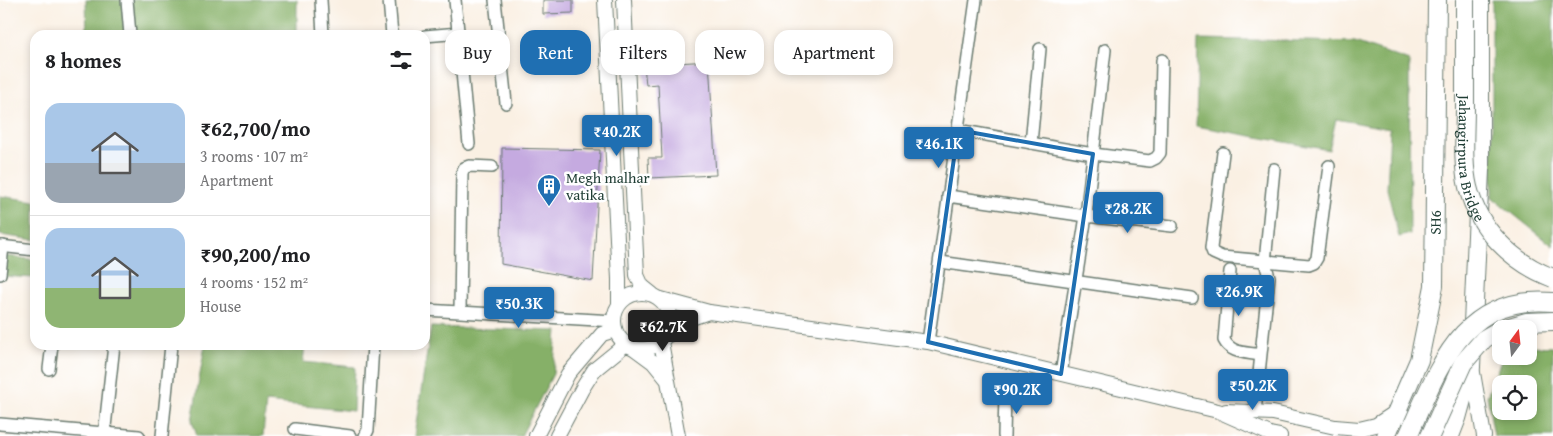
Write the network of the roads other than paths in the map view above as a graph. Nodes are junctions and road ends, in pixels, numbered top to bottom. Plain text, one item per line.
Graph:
1 (128, 0) edge
2 (320, 0) edge
3 (389, 0) edge
4 (456, 0) edge
5 (495, 0) edge
6 (605, 0) edge
7 (624, 0) edge
8 (976, 0) edge
9 (1437, 0) edge
10 (1465, 0) edge
11 (1480, 0) edge
12 (130, 30) edge
13 (323, 30) edge
14 (392, 30) edge
15 (459, 30) edge
16 (445, 34) edge
17 (430, 36) edge
18 (1040, 49) dead end
19 (1105, 50) dead end
20 (1162, 60) dead end
21 (463, 75) edge
22 (506, 103) dead end
23 (958, 130) junction
24 (1031, 143) junction
25 (469, 144) dead end
26 (1223, 153) dead end
27 (1093, 154) junction
28 (1329, 166) dead end
29 (492, 167) dead end
30 (1274, 169) dead end
31 (948, 196) junction
32 (1086, 216) junction
33 (1172, 226) dead end
34 (2, 246) edge
35 (30, 249) edge
36 (940, 262) junction
37 (1265, 262) junction
38 (1230, 271) dead end
39 (0, 274) edge
40 (1553, 278) edge
41 (1076, 282) junction
42 (656, 296) junction
43 (1192, 298) dead end
44 (1553, 302) edge
45 (619, 304) junction
46 (430, 310) edge
47 (460, 310) junction
48 (709, 312) junction
49 (1553, 321) edge
50 (1538, 322) edge
51 (614, 326) junction
52 (1492, 334) edge
53 (664, 338) junction
54 (928, 342) junction
55 (630, 346) junction
56 (51, 350) edge
57 (113, 350) edge
58 (171, 350) edge
59 (373, 350) edge
60 (1260, 355) junction
61 (1471, 367) junction
62 (49, 370) dead end
63 (1061, 374) junction
64 (668, 381) junction
65 (1004, 393) dead end
66 (1218, 411) junction
67 (1255, 412) junction
68 (1396, 412) junction
69 (0, 424) edge
70 (295, 429) dead end
71 (42, 432) edge
72 (104, 435) edge
73 (139, 436) edge
74 (162, 436) edge
75 (350, 436) edge
76 (365, 436) edge
77 (536, 436) edge
78 (557, 436) edge
79 (678, 436) edge
80 (1004, 436) edge
81 (1280, 436) edge
82 (1386, 436) edge
83 (1408, 436) edge
84 (1430, 436) edge
85 (1448, 436) edge
86 (1484, 436) edge

1 - 12 street
2 - 13 street
3 - 14 street
4 - 15 street
5 - 22 street
6 - 45 street
7 - 42 street
8 - 23 street
9 - 68 main road, SH6
10 - 40 main road, Jahangirpura Bridge, bridge
11 - 61 main road
16 - 17 street
18 - 24 street
19 - 27 street
20 - 27 street
21 - 25 street
23 - 24 street
23 - 31 street
24 - 27 street
26 - 37 street
27 - 32 street
28 - 37 street
29 - 47 street
30 - 37 street
31 - 32 street
31 - 36 street
32 - 33 street
32 - 41 street
34 - 35 street
34 - 39 street
36 - 41 street
36 - 54 street
37 - 60 street
38 - 60 street
41 - 43 street
41 - 63 street
42 - 45 street
42 - 48 street
42 - 53 street
44 - 83 main road, bridge
45 - 51 street
46 - 47 street
47 - 51 street
48 - 53 street
48 - 54 street
49 - 50 main road
51 - 55 street
51 - 77 street
52 - 84 main road, bridge
53 - 55 street
53 - 64 street
54 - 63 street
55 - 64 street
55 - 78 street
56 - 62 street
57 - 72 street
58 - 74 street
59 - 76 street
60 - 67 street
61 - 85 main road
61 - 86 street
63 - 66 street
64 - 79 street
65 - 80 street
66 - 67 street
66 - 81 street
67 - 68 street
68 - 82 main road, SH6
68 - 85 street
69 - 71 street
70 - 75 street
71 - 72 street
72 - 73 street

